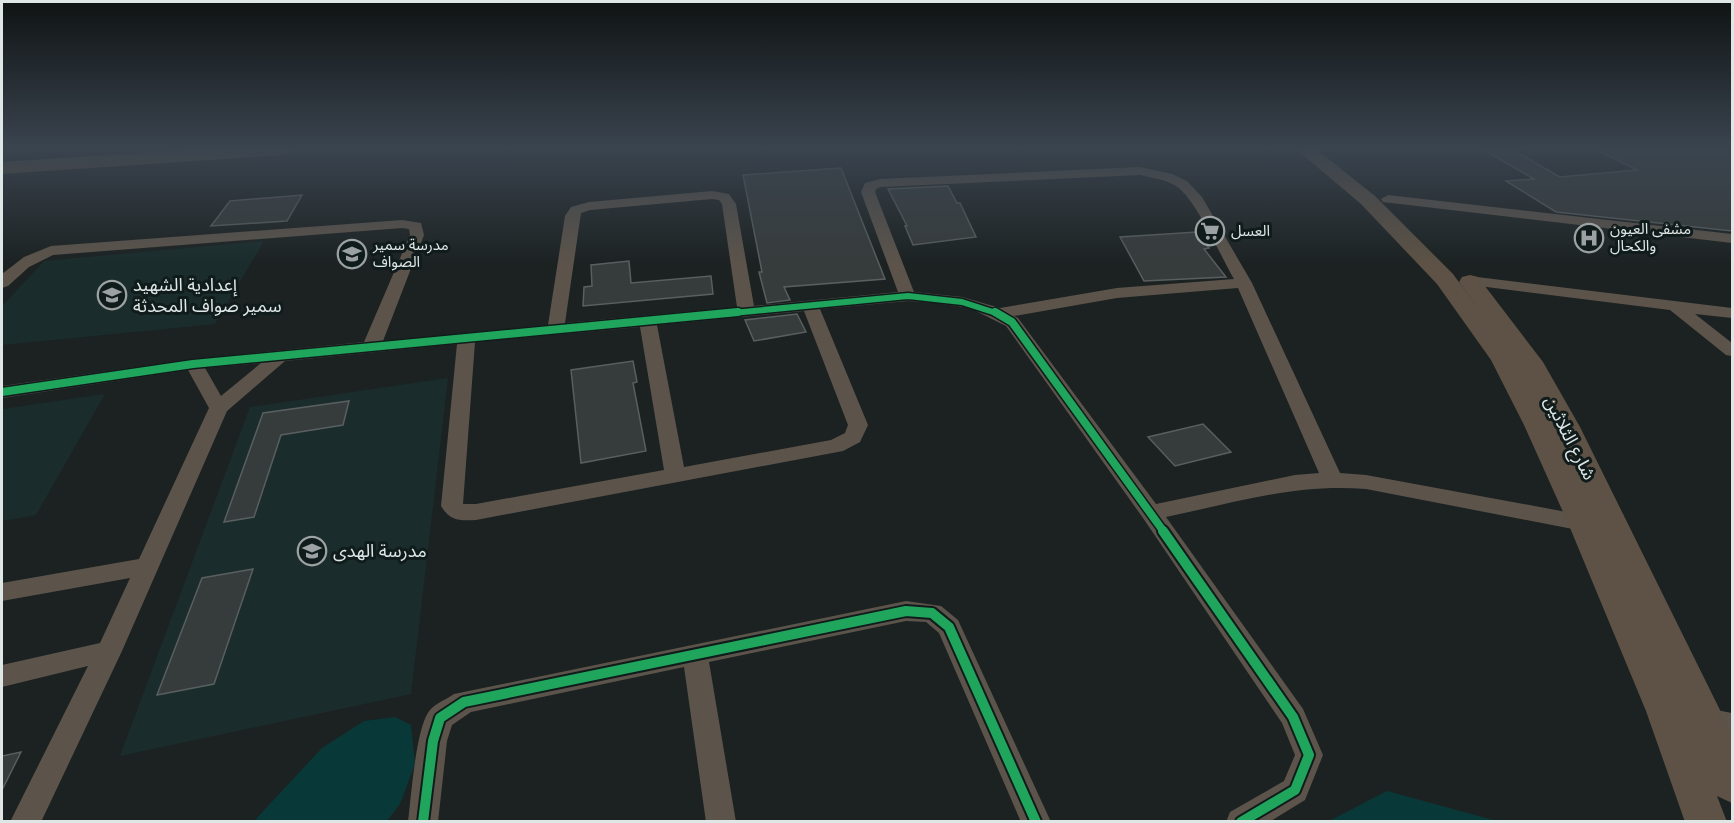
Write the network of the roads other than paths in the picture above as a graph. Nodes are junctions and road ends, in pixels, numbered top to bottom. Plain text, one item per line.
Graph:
1 (870, 187) edge
2 (1185, 187) edge
3 (1352, 187) edge
4 (1373, 187) edge
5 (1388, 199) junction
6 (1411, 231) junction
7 (1732, 239) edge
8 (1469, 281) junction
9 (1244, 283) junction
10 (2, 284) edge
11 (908, 296) junction
12 (810, 305) junction
13 (1674, 306) junction
14 (746, 311) junction
15 (999, 313) junction
16 (1732, 313) edge
17 (647, 320) junction
18 (556, 329) junction
19 (466, 339) junction
20 (371, 348) junction
21 (1732, 351) edge
22 (281, 355) junction
23 (193, 364) junction
24 (2, 392) edge
25 (219, 408) junction
26 (1552, 426) junction
27 (675, 476) junction
28 (1332, 479) junction
29 (1151, 513) junction
30 (1583, 523) junction
31 (148, 566) junction
32 (2, 591) edge
33 (109, 651) junction
34 (695, 655) junction
35 (2, 676) edge
36 (1719, 722) edge
37 (1732, 785) edge
38 (25, 822) edge
39 (423, 822) edge
40 (721, 822) edge
41 (1036, 822) edge
42 (1241, 822) edge
43 (1706, 822) edge

1 - 11 street
2 - 9 street
3 - 6 main road
4 - 5 main road, شارع الثلاثين
5 - 6 main road, شارع الثلاثين
5 - 7 street
6 - 8 main road, شارع الثلاثين
6 - 26 main road
8 - 13 street
8 - 26 main road, شارع الثلاثين
9 - 15 street
9 - 28 street
10 - 20 street
11 - 12 street
11 - 15 street
12 - 14 street
12 - 27 street
13 - 16 street
13 - 21 street
14 - 17 street
14 - 18 street
15 - 29 street
17 - 18 street
17 - 27 street
18 - 19 street
19 - 20 street
19 - 27 street
20 - 22 street
22 - 23 street
22 - 25 street
23 - 24 street
23 - 25 street
25 - 31 street
26 - 30 main road
26 - 36 main road, شارع الثلاثين
28 - 29 street
28 - 30 street
29 - 42 street
30 - 43 main road
31 - 32 street
31 - 33 street
33 - 35 street
33 - 38 street
34 - 39 street
34 - 40 street
34 - 41 street
36 - 37 main road, شارع الثلاثين

